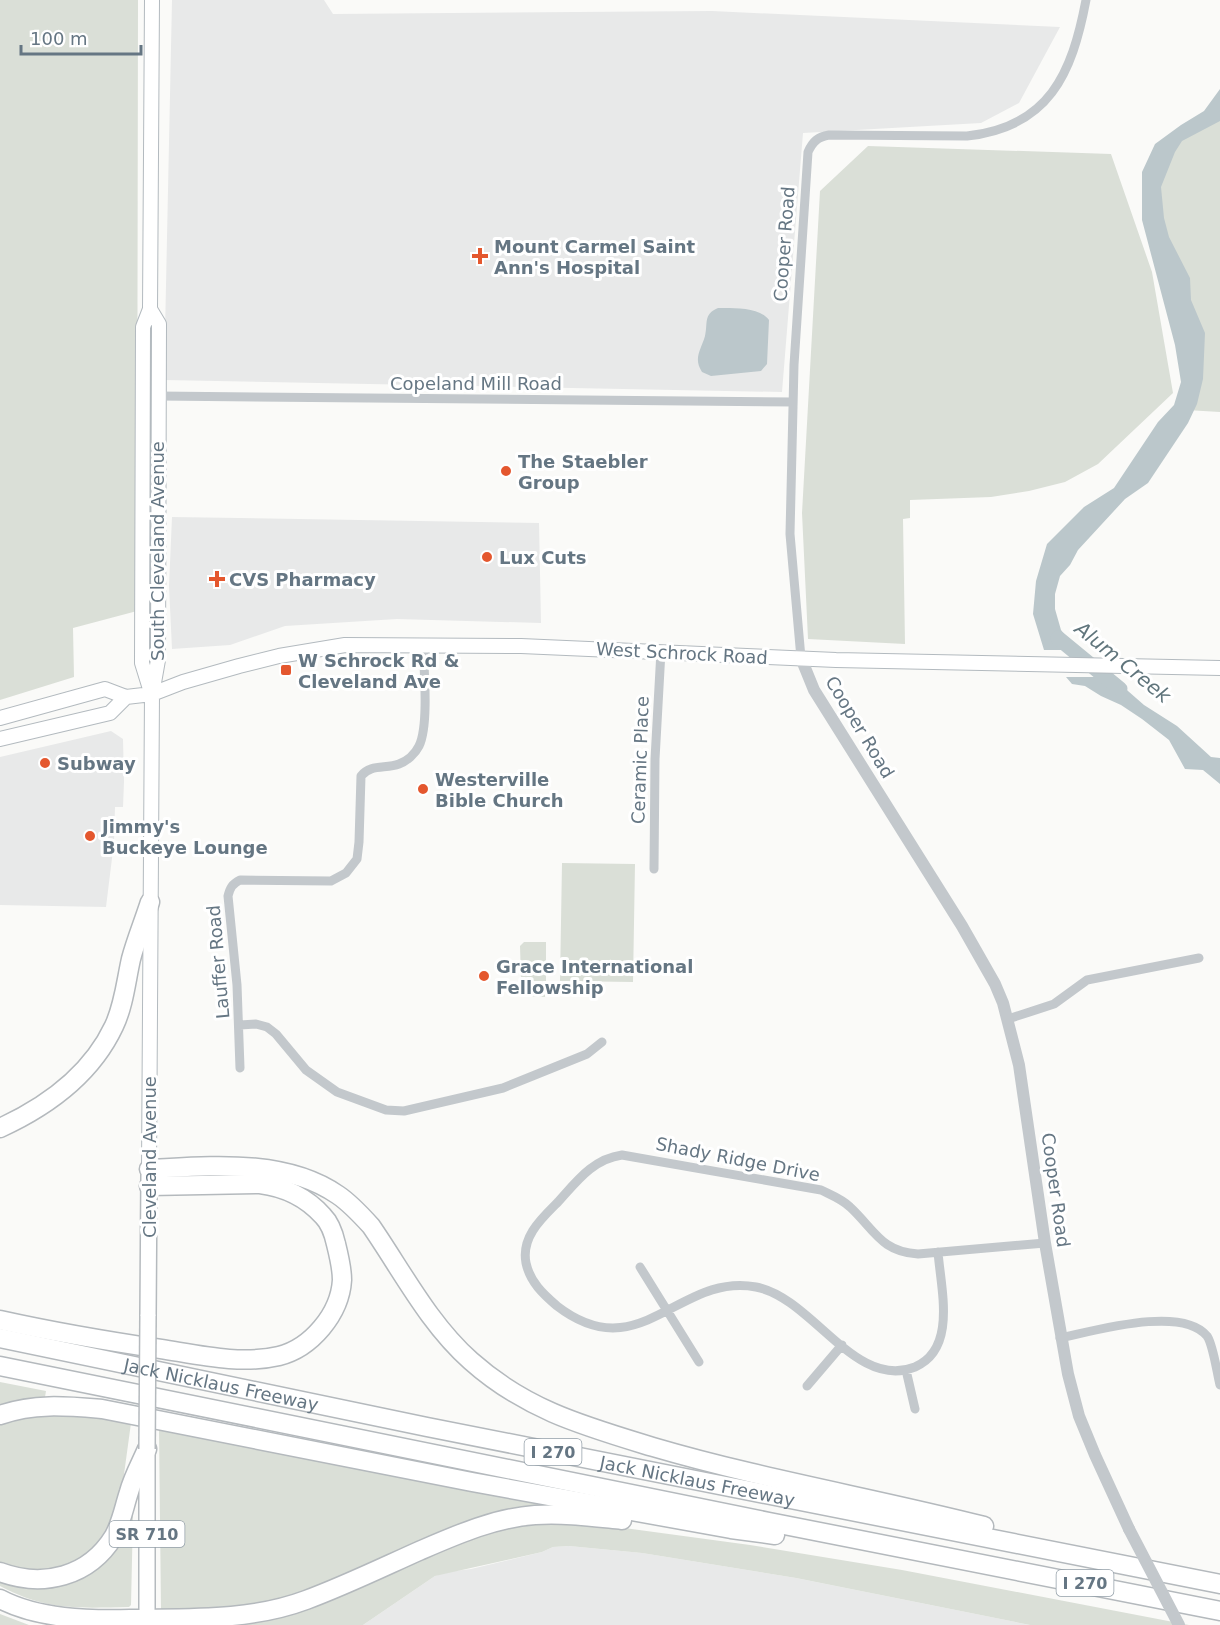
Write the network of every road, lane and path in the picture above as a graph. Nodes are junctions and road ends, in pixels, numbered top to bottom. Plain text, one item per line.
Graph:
1 (152, 0) edge
2 (1086, 0) edge
3 (150, 309) junction
4 (158, 396) junction
5 (793, 402) junction
6 (423, 645) junction
7 (661, 651) junction
8 (801, 658) junction
9 (1220, 668) edge
10 (152, 694) junction
11 (126, 697) junction
12 (0, 718) edge
13 (0, 739) edge
14 (654, 869) dead end
15 (150, 902) junction
16 (1199, 958) dead end
17 (1008, 1019) junction
18 (240, 1025) junction
19 (602, 1042) dead end
20 (240, 1068) dead end
21 (0, 1128) edge
22 (149, 1178) junction
23 (1045, 1243) junction
24 (938, 1252) junction
25 (640, 1267) dead end
26 (668, 1312) junction
27 (0, 1320) edge
28 (0, 1338) edge
29 (1060, 1338) junction
30 (842, 1346) junction
31 (699, 1362) dead end
32 (0, 1366) edge
33 (906, 1370) junction
34 (1220, 1385) edge
35 (807, 1386) dead end
36 (915, 1409) dead end
37 (0, 1415) edge
38 (147, 1449) junction
39 (731, 1529) junction
40 (949, 1557) junction
41 (1108, 1561) junction
42 (0, 1572) edge
43 (1220, 1584) edge
44 (0, 1599) edge
45 (1220, 1611) edge
46 (147, 1623) edge
47 (1179, 1625) edge

1 - 3 main road, South Cleveland Avenue
2 - 5 street, Cooper Road
3 - 4 main road, South Cleveland Avenue
3 - 10 main road, South Cleveland Avenue
4 - 5 street, Copeland Mill Road
4 - 10 main road, South Cleveland Avenue
5 - 8 street, Cooper Road
6 - 7 main road, West Schrock Road
6 - 10 main road, West Schrock Road
6 - 18 street, Lauffer Road
7 - 8 main road, West Schrock Road
7 - 14 street, Ceramic Place
8 - 9 main road, West Schrock Road
8 - 17 street, Cooper Road
10 - 11 main road, West Schrock Road
10 - 15 main road, Cleveland Avenue / SR 710
11 - 12 main road
11 - 13 main road
15 - 21 highway
15 - 22 main road, Cleveland Avenue / SR 710
16 - 17 street
17 - 23 street, Cooper Road
18 - 19 street
18 - 20 street, Lauffer Road
22 - 27 highway
22 - 38 main road, Cleveland Avenue / SR 710, bridge
22 - 41 highway
23 - 24 street, Shady Ridge Drive
23 - 29 street, Cooper Road
24 - 26 street, Shady Ridge Drive
24 - 33 street
25 - 26 street
26 - 30 street
26 - 31 street
28 - 41 highway, Jack Nicklaus Freeway / I 270
29 - 34 street
29 - 47 street, Cooper Road, bridge
30 - 33 street
30 - 35 street
32 - 40 highway, Jack Nicklaus Freeway / I 270
33 - 36 street
37 - 39 highway
38 - 42 highway
38 - 46 main road, Cleveland Avenue / SR 710
39 - 40 highway
39 - 46 highway
40 - 45 highway, Jack Nicklaus Freeway / I 270
41 - 43 highway, Jack Nicklaus Freeway / I 270
44 - 46 highway

